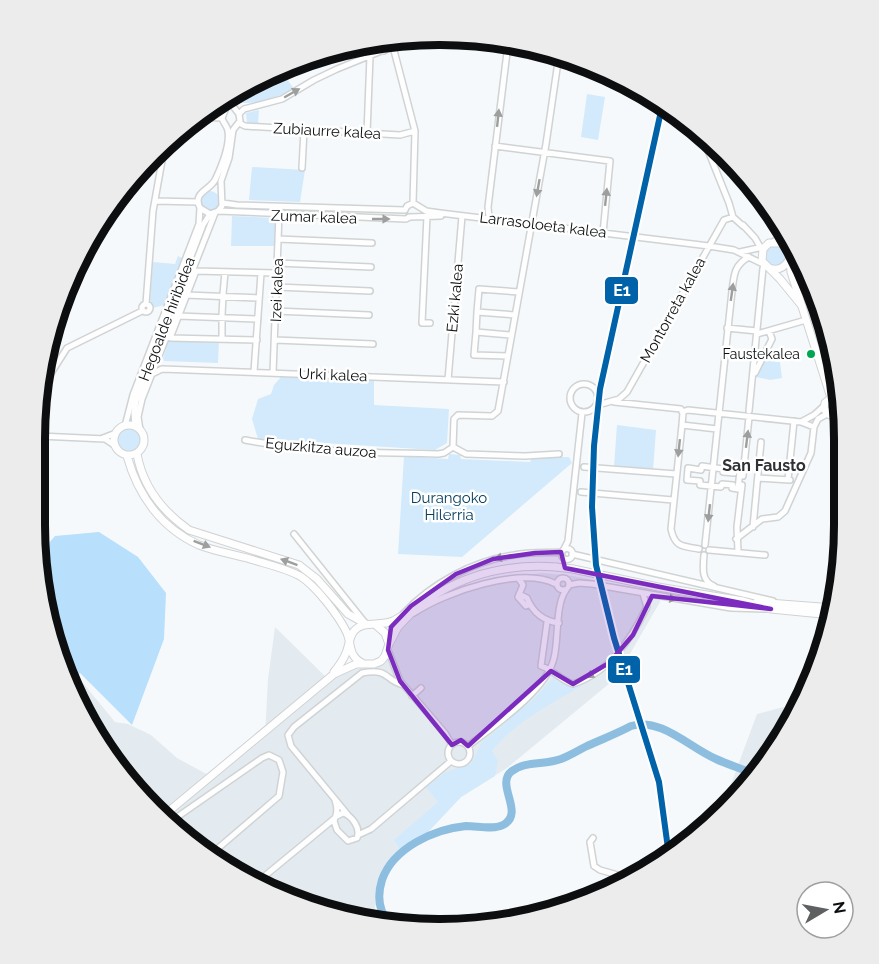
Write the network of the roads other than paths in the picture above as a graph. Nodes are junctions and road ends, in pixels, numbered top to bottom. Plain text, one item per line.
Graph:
1 (390, 48) edge
2 (393, 48) edge
3 (384, 51) joint
4 (507, 51) edge
5 (370, 56) junction
6 (558, 63) edge
7 (233, 104) edge
8 (226, 107) edge
9 (225, 111) junction
10 (237, 112) junction
11 (211, 118) edge
12 (222, 118) junction
13 (237, 124) junction
14 (226, 126) junction
15 (304, 130) junction
16 (415, 131) junction
17 (367, 133) junction
18 (495, 146) junction
19 (545, 152) junction
20 (709, 152) edge
21 (162, 160) edge
22 (302, 168) dead end
23 (208, 188) junction
24 (221, 194) junction
25 (155, 201) junction
26 (223, 202) junction
27 (413, 203) junction
28 (199, 205) junction
29 (280, 206) junction
30 (420, 207) junction
31 (405, 210) junction
32 (214, 212) junction
33 (279, 215) junction
34 (458, 215) junction
35 (418, 216) junction
36 (427, 216) junction
37 (410, 217) junction
38 (730, 217) junction
39 (489, 218) junction
40 (532, 223) junction
41 (603, 232) junction
42 (755, 238) junction
43 (779, 238) edge
44 (278, 239) junction
45 (372, 243) dead end
46 (783, 245) edge
47 (710, 246) junction
48 (766, 246) junction
49 (739, 252) junction
50 (789, 256) edge
51 (749, 257) junction
52 (790, 259) edge
53 (277, 263) junction
54 (371, 267) dead end
55 (766, 267) junction
56 (194, 271) junction
57 (225, 272) junction
58 (261, 273) junction
59 (277, 273) junction
60 (277, 287) junction
61 (370, 291) dead end
62 (519, 292) junction
63 (186, 295) junction
64 (223, 295) junction
65 (259, 298) junction
66 (802, 306) junction
67 (276, 311) junction
68 (477, 312) junction
69 (369, 315) dead end
70 (515, 315) junction
71 (178, 316) junction
72 (222, 316) junction
73 (258, 319) junction
74 (806, 320) junction
75 (430, 323) dead end
76 (727, 328) junction
77 (770, 331) junction
78 (476, 332) junction
79 (757, 333) junction
80 (512, 335) junction
81 (222, 336) dead end
82 (256, 340) junction
83 (275, 340) junction
84 (373, 344) dead end
85 (508, 356) junction
86 (157, 361) junction
87 (162, 369) junction
88 (51, 372) edge
89 (254, 372) junction
90 (273, 373) junction
91 (152, 374) junction
92 (753, 378) junction
93 (448, 380) junction
94 (504, 382) junction
95 (831, 390) edge
96 (599, 397) junction
97 (832, 399) edge
98 (612, 401) junction
99 (598, 405) junction
100 (683, 412) junction
101 (582, 413) junction
102 (718, 413) junction
103 (749, 414) junction
104 (832, 414) edge
105 (794, 421) junction
106 (801, 422) junction
107 (682, 425) junction
108 (125, 426) junction
109 (814, 427) junction
110 (138, 428) junction
111 (717, 429) junction
112 (116, 433) junction
113 (45, 436) edge
114 (101, 439) junction
115 (245, 440) dead end
116 (761, 442) dead end
117 (114, 445) junction
118 (453, 447) junction
119 (136, 454) junction
120 (559, 454) dead end
121 (127, 456) junction
122 (584, 466) dead end
123 (714, 468) junction
124 (676, 474) junction
125 (758, 478) junction
126 (788, 480) junction
127 (797, 483) junction
128 (712, 486) junction
129 (581, 492) dead end
130 (673, 500) junction
131 (753, 526) junction
132 (294, 534) dead end
133 (569, 534) junction
134 (736, 539) junction
135 (707, 548) junction
136 (699, 549) junction
137 (562, 552) junction
138 (738, 552) junction
139 (572, 554) junction
140 (704, 555) junction
141 (765, 555) dead end
142 (703, 567) junction
143 (519, 579) junction
144 (529, 579) junction
145 (560, 579) junction
146 (689, 581) junction
147 (567, 585) junction
148 (557, 586) junction
149 (732, 592) junction
150 (519, 594) junction
151 (643, 594) junction
152 (527, 598) junction
153 (561, 600) junction
154 (743, 602) junction
155 (781, 603) junction
156 (529, 605) junction
157 (825, 607) edge
158 (771, 609) junction
159 (823, 614) edge
160 (403, 617) junction
161 (547, 622) junction
162 (559, 623) junction
163 (366, 624) junction
164 (377, 626) junction
165 (349, 642) junction
166 (388, 647) junction
167 (362, 663) junction
168 (374, 664) junction
169 (550, 669) junction
170 (328, 678) junction
171 (402, 683) junction
172 (421, 688) dead end
173 (412, 696) junction
174 (452, 745) junction
175 (468, 747) junction
176 (451, 761) junction
177 (334, 799) junction
178 (169, 811) edge
179 (348, 815) junction
180 (336, 817) junction
181 (176, 818) edge
182 (356, 825) junction
183 (375, 825) junction
184 (338, 830) junction
185 (319, 831) junction
186 (358, 835) junction
187 (593, 838) dead end
188 (216, 850) edge
189 (619, 875) edge
190 (263, 877) edge

1 - 3 street
2 - 16 street
3 - 5 street
18 -> 4 street
10 -> 5 street
5 - 17 street
6 - 19 street
7 - 10 street
8 - 9 street
9 - 10 street
9 - 12 street
10 - 13 street
11 - 12 street
12 - 14 street
13 - 14 street, Zubiaurre kalea
13 - 15 street, Zubiaurre kalea
13 - 24 street
14 - 23 street
15 - 17 street, Zubiaurre kalea
15 - 22 street
16 - 17 street, Zubiaurre kalea
16 - 27 street
18 - 19 street
18 - 39 street
19 -> 40 street
41 -> 19 street
20 - 38 street
21 - 25 street
23 - 24 street
23 - 28 street
24 - 26 street
25 - 28 street
25 - 88 street
26 - 29 street
26 - 32 street
27 - 30 street
27 - 31 street
28 - 32 street
28 - 108 street
29 - 31 street
29 - 33 street, Izei kalea
30 - 34 street
30 - 35 street
31 - 37 street
32 - 33 street, Zumar kalea
32 - 56 street
32 - 110 street, Hegoalde hiribidea
33 -> 37 street, Zumar kalea
33 - 44 street, Izei kalea
34 - 36 street
34 - 39 street, Larrasoloeta kalea
34 - 93 street, Ezki kalea
35 - 36 street
35 - 37 street
36 - 75 street
38 - 42 street
38 - 47 street, Montorreta kalea
39 - 40 street, Larrasoloeta kalea
40 - 41 street, Larrasoloeta kalea
40 - 62 street
41 - 47 street, Larrasoloeta kalea
42 - 48 street
42 - 48 street
43 - 48 street
44 - 45 street
44 - 53 street, Izei kalea
46 - 48 main road
47 - 49 street, Larrasoloeta kalea
47 - 98 street, Montorreta kalea
48 - 49 street
48 - 55 main road
49 - 51 street
50 - 55 main road
51 - 55 street
76 -> 51 street
52 - 66 main road
53 - 54 street
53 - 59 street, Izei kalea
55 - 66 main road
55 - 79 street
56 - 57 street
56 - 63 street, Hegoalde hiribidea
56 - 86 street
57 - 58 street
57 - 64 street
58 - 59 street
58 - 65 street
59 - 60 street, Izei kalea
60 - 61 street
60 - 67 street, Izei kalea
62 - 68 street
62 - 70 street
63 - 64 street, Hegoalde hiribidea
63 - 71 street, Hegoalde hiribidea
64 - 65 street, Hegoalde hiribidea
64 - 72 street
65 - 73 street
66 - 74 main road
67 - 69 street
67 - 83 street, Izei kalea
68 - 70 street
68 - 78 street
70 - 80 street
71 - 72 street, Hegoalde hiribidea
71 - 82 street, Hegoalde hiribidea
72 - 73 street, Hegoalde hiribidea
72 - 81 street
73 - 82 street
74 - 77 street
74 - 95 main road
76 - 79 street
76 - 102 street
77 - 79 street
77 - 92 street
78 - 80 street
78 - 85 street
79 - 92 street
80 - 85 street
82 - 89 street
83 - 84 street
83 - 90 street, Izei kalea
85 - 94 street
86 - 87 street
86 - 91 street
87 - 89 street, Urki kalea
87 - 91 street
89 - 90 street, Urki kalea
90 - 93 street, Urki kalea
91 - 110 street
92 - 103 street
93 - 94 street, Urki kalea
94 - 118 street
96 - 98 street
96 - 99 street
96 - 101 street
97 - 104 main road
98 - 99 street, Montorreta kalea
98 - 100 street
99 - 101 street
100 - 102 street
100 - 107 street
101 - 133 street
102 - 103 street
102 - 111 street
103 - 105 street
134 -> 103 street
104 - 106 street
104 - 109 street
105 - 106 street
105 - 126 street
106 - 109 street
107 - 111 street
107 -> 124 street
108 - 110 main road
108 - 112 main road
109 - 127 street
110 - 119 main road
111 - 123 street
112 - 114 street
112 - 117 main road
113 - 114 street
114 - 117 street
115 - 118 street, Eguzkitza auzoa
116 - 125 street
117 - 121 main road
118 - 120 street
119 - 121 main road
163 -> 119 main road
121 -> 165 main road
122 - 124 street
123 - 128 street
123 - 128 street
123 - 128 street
124 - 130 street
125 - 126 street
125 - 131 street
126 - 127 street
127 - 131 street
128 -> 135 street
129 - 130 street
130 - 136 street
131 - 134 street
132 - 163 street
133 - 137 street
133 - 139 street
134 - 138 street
135 - 136 street
135 - 138 street
135 - 140 street
136 - 140 street
137 - 139 street
137 - 139 street
137 - 145 street
137 -> 160 street
138 - 141 street
139 - 146 street
139 - 147 street
140 - 142 street
142 - 146 street
142 - 149 street
143 - 144 street
143 - 150 street
143 - 160 street
144 - 148 street
144 - 152 street
145 - 147 street
145 - 148 street
146 - 149 street
147 - 148 street
147 - 151 street
147 - 153 street
148 - 153 street
149 - 155 street
150 - 152 street
150 - 156 street
151 -> 158 street
151 -> 169 street
152 - 156 street
153 - 162 street
154 - 155 main road
154 - 158 main road
154 - 160 main road, bridge
155 - 157 main road
156 - 161 street
158 - 159 main road
160 - 164 main road
160 - 166 main road
161 - 162 street
161 - 169 street
162 - 169 street
163 - 164 main road
163 - 165 main road
164 - 166 main road
165 - 167 main road
165 - 170 main road
166 - 168 main road
166 - 171 street
167 - 168 main road
167 - 170 main road
168 - 171 street
169 - 175 street
170 - 178 main road
171 - 173 street
171 - 177 street
172 - 173 street
173 - 174 street
174 - 175 street
174 - 176 street
175 - 176 street
176 - 183 street
177 - 179 street
177 - 180 street
179 - 180 street
179 - 182 street
180 - 184 street
180 - 185 street
181 - 188 street
182 - 183 street
182 - 186 street
183 - 186 street
184 - 185 street
184 - 186 street
185 - 190 street
187 - 189 street

